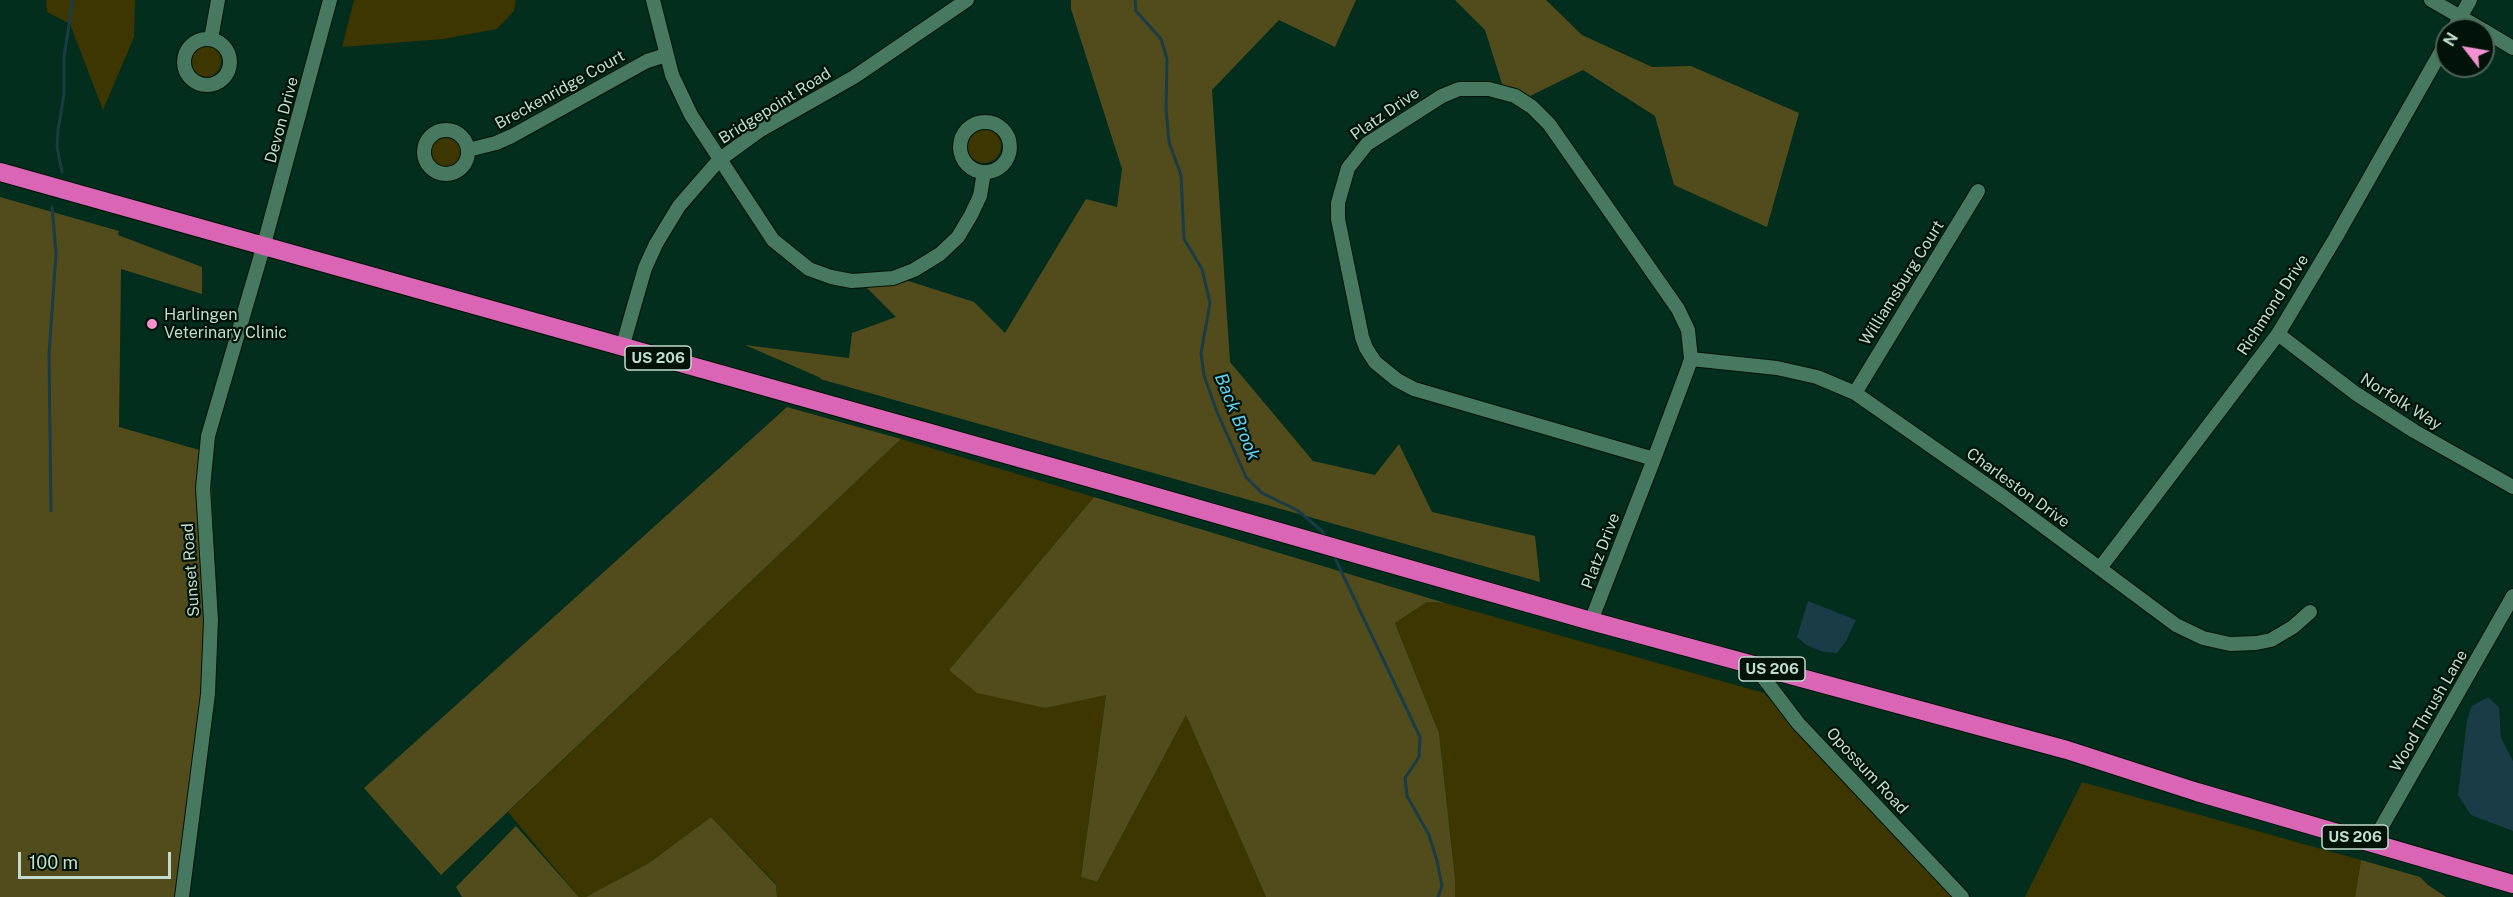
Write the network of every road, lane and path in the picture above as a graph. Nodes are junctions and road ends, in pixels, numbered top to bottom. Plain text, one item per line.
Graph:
1 (218, 0) edge
2 (330, 0) edge
3 (653, 0) edge
4 (967, 0) edge
5 (2431, 0) edge
6 (2470, 0) edge
7 (2461, 17) joint
8 (2495, 37) edge
9 (211, 39) dead end
10 (2513, 48) edge
11 (666, 55) junction
12 (2435, 62) edge
13 (468, 150) dead end
14 (719, 160) junction
15 (0, 172) edge
16 (984, 172) dead end
17 (1978, 191) dead end
18 (263, 248) junction
19 (2278, 334) junction
20 (622, 348) junction
21 (1690, 359) junction
22 (1855, 393) junction
23 (1654, 459) junction
24 (2513, 487) edge
25 (2100, 568) junction
26 (2513, 596) edge
27 (2310, 612) dead end
28 (1591, 621) junction
29 (1753, 664) junction
30 (2373, 842) junction
31 (2513, 884) edge
32 (182, 897) edge
33 (1962, 897) edge

1 - 9 street
2 - 18 street, Devon Drive
3 - 11 street
4 - 14 street, Bridgepoint Road
5 - 7 street
6 - 7 street
8 - 10 street
11 - 13 street, Breckenridge Court
11 - 14 street
12 - 19 street, Richmond Drive
14 - 16 street
14 - 20 street, Bridgepoint Road
15 - 18 highway, US 206
17 - 22 street, Williamsburg Court
18 - 20 highway, US 206
18 - 32 street, Sunset Road
19 - 24 street, Norfolk Way
19 - 25 street, Richmond Drive
20 - 28 highway, US 206
21 - 22 street, Charleston Drive
21 - 23 street, Platz Drive
21 - 23 street, Platz Drive
22 - 25 street, Charleston Drive
23 - 28 street, Platz Drive
25 - 27 street, Charleston Drive
26 - 30 street, Wood Thrush Lane
28 - 29 highway, US 206
29 - 30 highway, US 206
29 - 33 street, Opossum Road
30 - 31 highway, US 206

